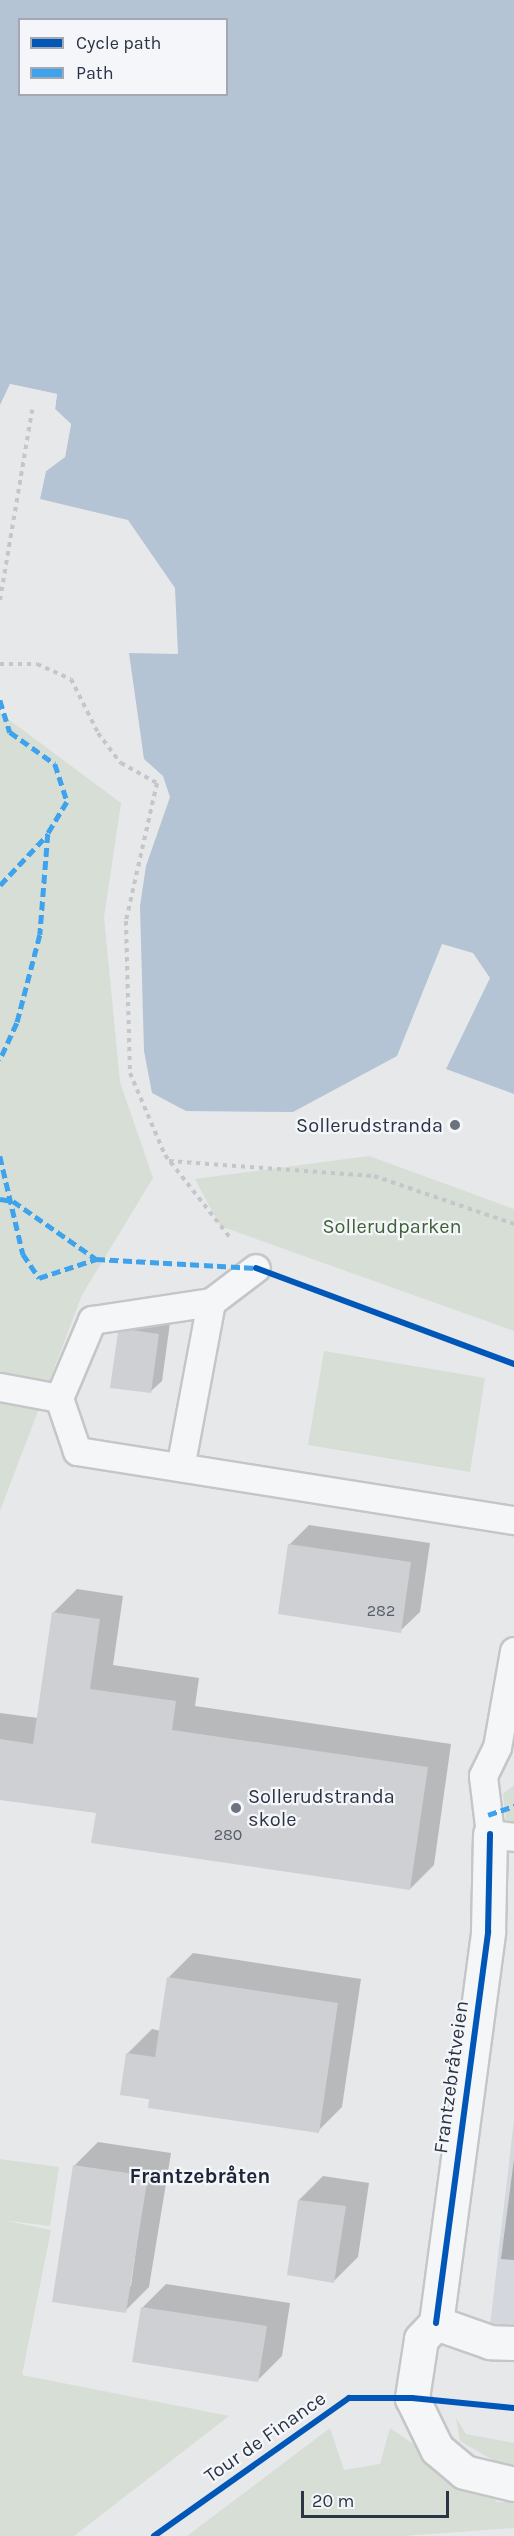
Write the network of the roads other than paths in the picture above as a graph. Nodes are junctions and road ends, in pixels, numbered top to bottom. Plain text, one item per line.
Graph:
1 (256, 1268) road end
2 (211, 1302) junction
3 (0, 1387) edge
4 (59, 1398) junction
5 (180, 1467) junction
6 (514, 1520) edge
7 (514, 1651) edge
8 (502, 1835) edge
9 (436, 2323) junction
10 (514, 2343) edge
11 (514, 2484) edge

1 - 2 lane
2 - 4 lane
2 - 5 lane
3 - 4 lane
4 - 5 lane
5 - 6 lane
7 - 8 lane
8 - 9 street, Frantzebråtveien
9 - 10 street
9 - 11 street

